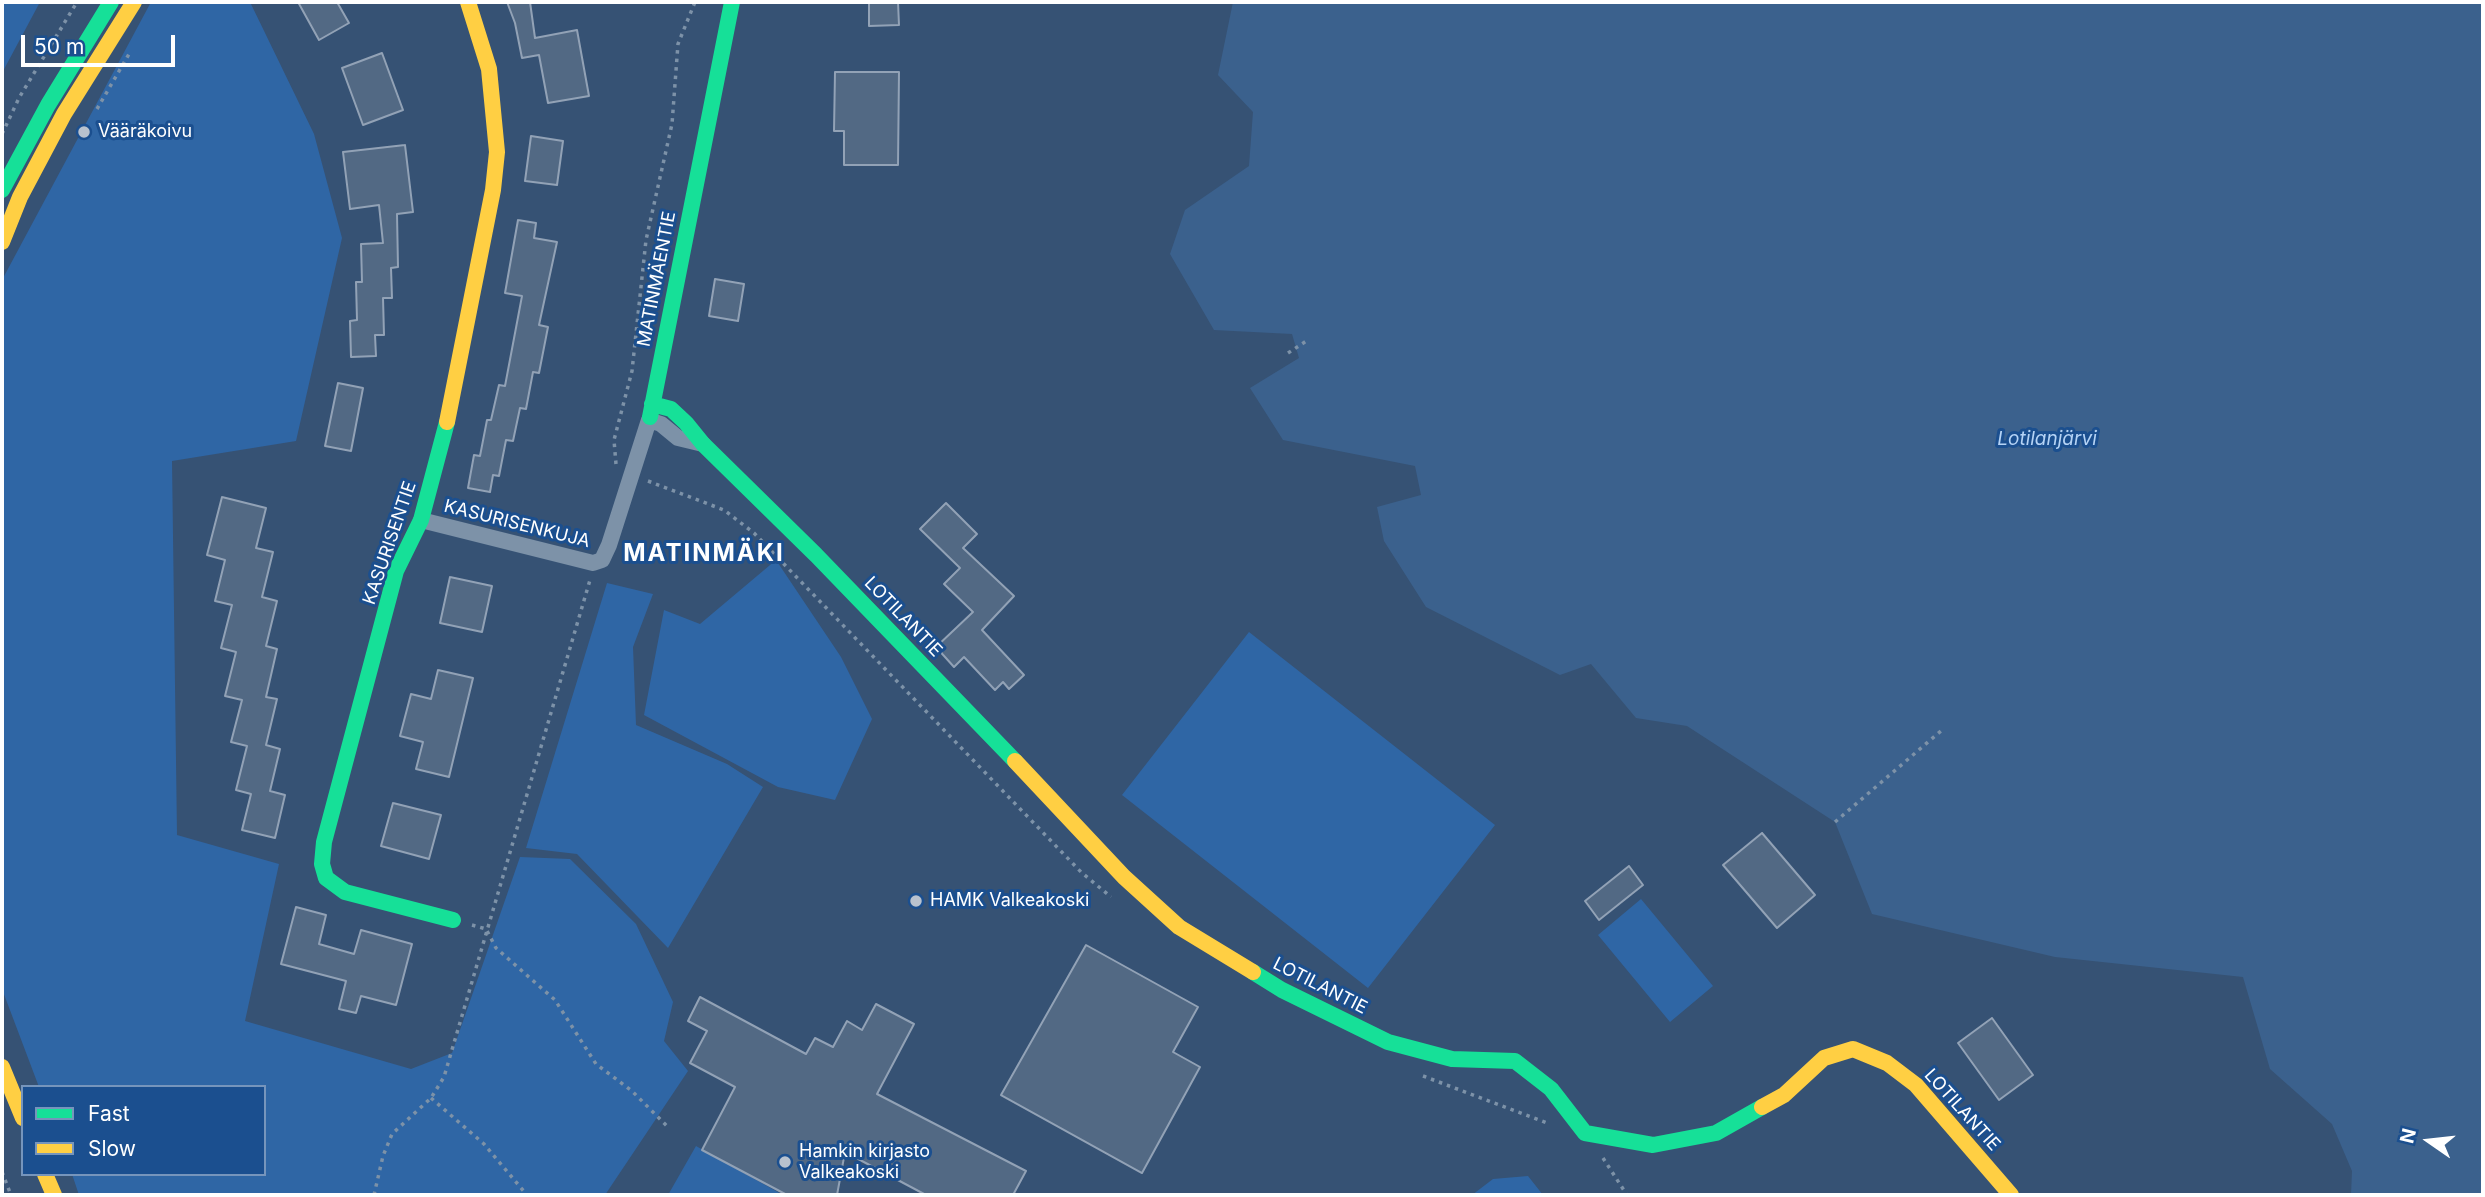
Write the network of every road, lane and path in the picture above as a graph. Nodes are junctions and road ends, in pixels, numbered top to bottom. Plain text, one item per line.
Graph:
1 (77, 2) edge
2 (111, 2) edge
3 (134, 2) edge
4 (468, 2) edge
5 (695, 2) edge
6 (732, 2) edge
7 (2, 134) edge
8 (2, 190) edge
9 (2, 242) edge
10 (1308, 340) dead end
11 (1288, 353) dead end
12 (651, 412) junction
13 (616, 471) dead end
14 (421, 520) junction
15 (598, 561) junction
16 (1942, 730) dead end
17 (1835, 822) dead end
18 (453, 920) dead end
19 (486, 929) junction
20 (2, 1067) edge
21 (431, 1098) junction
22 (21, 1113) edge
23 (667, 1126) dead end
24 (2, 1172) edge
25 (47, 1176) edge
26 (11, 1195) edge
27 (54, 1195) edge
28 (374, 1195) edge
29 (527, 1195) edge
30 (2011, 1195) edge

1 - 7 path
2 - 8 street
3 - 9 street
4 - 14 street, KASURISENTIE
5 - 13 path
6 - 12 street, MATINMÄENTIE
10 - 11 path
12 - 15 street, MATINMÄENTIE
12 - 30 street, LOTILANTIE
14 - 15 street, KASURISENKUJA
14 - 18 street, KASURISENTIE
15 - 19 path
16 - 17 path
19 - 21 path
19 - 23 path
20 - 22 street
21 - 28 path
21 - 29 path
24 - 26 path
25 - 27 street

